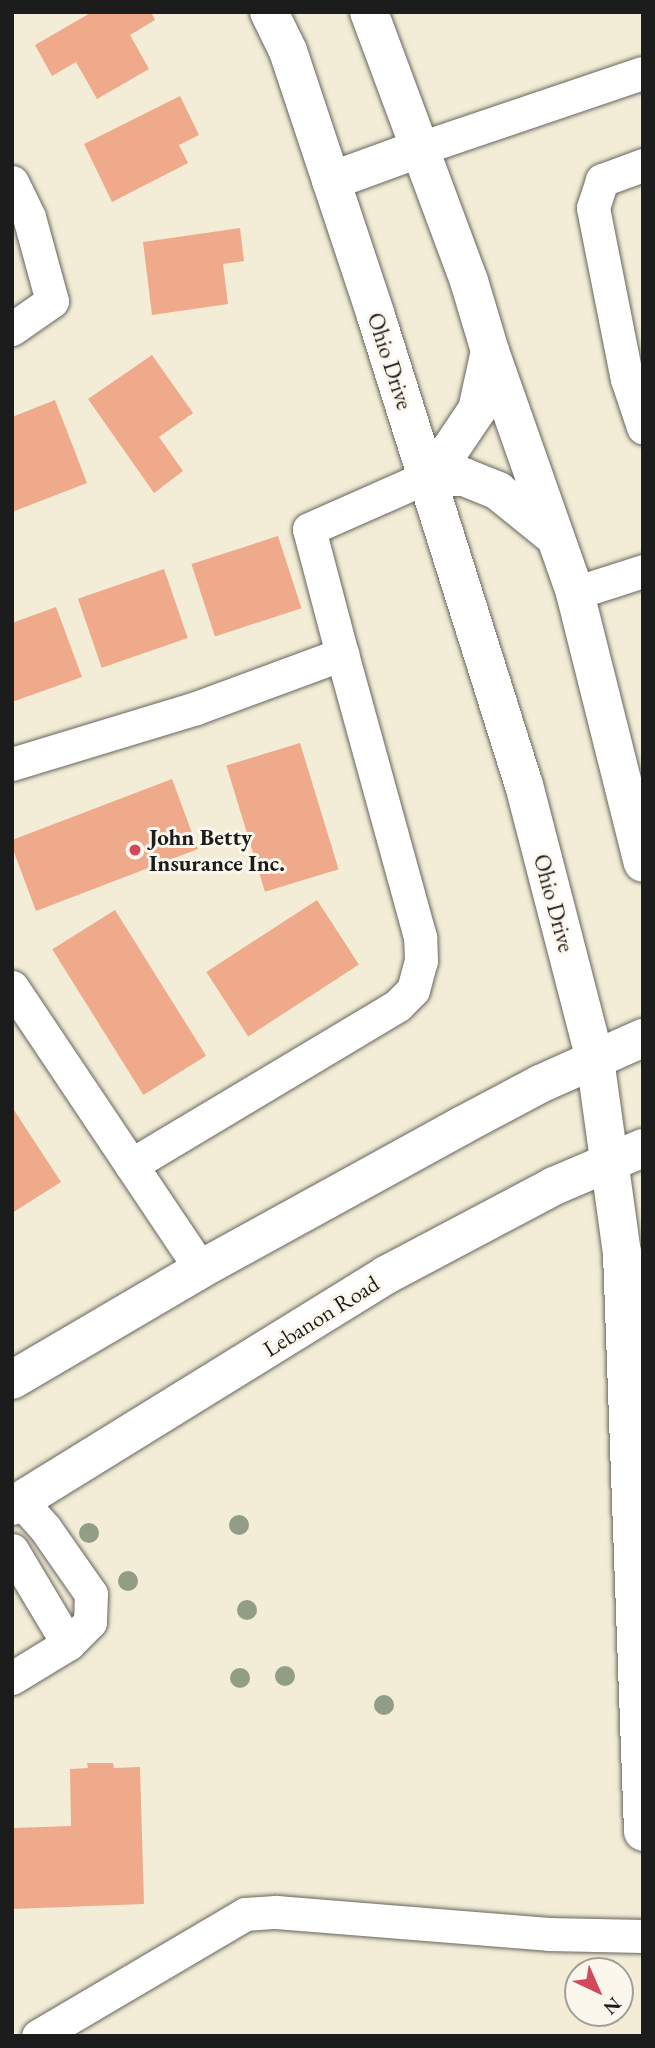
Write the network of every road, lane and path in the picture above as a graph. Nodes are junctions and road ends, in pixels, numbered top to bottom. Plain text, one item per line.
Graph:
1 (269, 12) edge
2 (369, 12) edge
3 (643, 73) edge
4 (421, 148) junction
5 (643, 165) edge
6 (331, 181) junction
7 (12, 182) edge
8 (12, 329) edge
9 (490, 351) junction
10 (643, 427) edge
11 (427, 477) junction
12 (555, 537) junction
13 (643, 571) edge
14 (575, 593) junction
15 (342, 654) junction
16 (12, 764) edge
17 (643, 863) edge
18 (12, 987) edge
19 (643, 1038) edge
20 (595, 1059) junction
21 (643, 1148) edge
22 (608, 1164) junction
23 (131, 1165) junction
24 (201, 1269) junction
25 (12, 1380) edge
26 (15, 1500) edge
27 (12, 1550) edge
28 (68, 1644) junction
29 (12, 1678) edge
30 (643, 1832) edge
31 (643, 1936) edge
32 (38, 2036) edge

1 - 6 main road, Ohio Drive
2 - 4 main road
3 - 4 street
4 - 6 main road
4 - 9 main road
5 - 10 street
6 - 11 main road, Ohio Drive
7 - 8 street
9 - 11 main road
9 - 12 main road
11 - 12 main road
11 - 15 street
11 - 20 main road, Ohio Drive
12 - 14 main road
13 - 14 street
14 - 17 main road
15 - 16 street
15 - 23 street
18 - 23 street
19 - 20 main road
20 - 22 main road, Ohio Drive
20 - 24 main road
21 - 22 main road, Lebanon Road
22 - 26 main road, Lebanon Road
22 - 30 main road, Ohio Drive
23 - 24 street
24 - 25 main road
26 - 28 street
27 - 28 street
28 - 29 street
31 - 32 street

